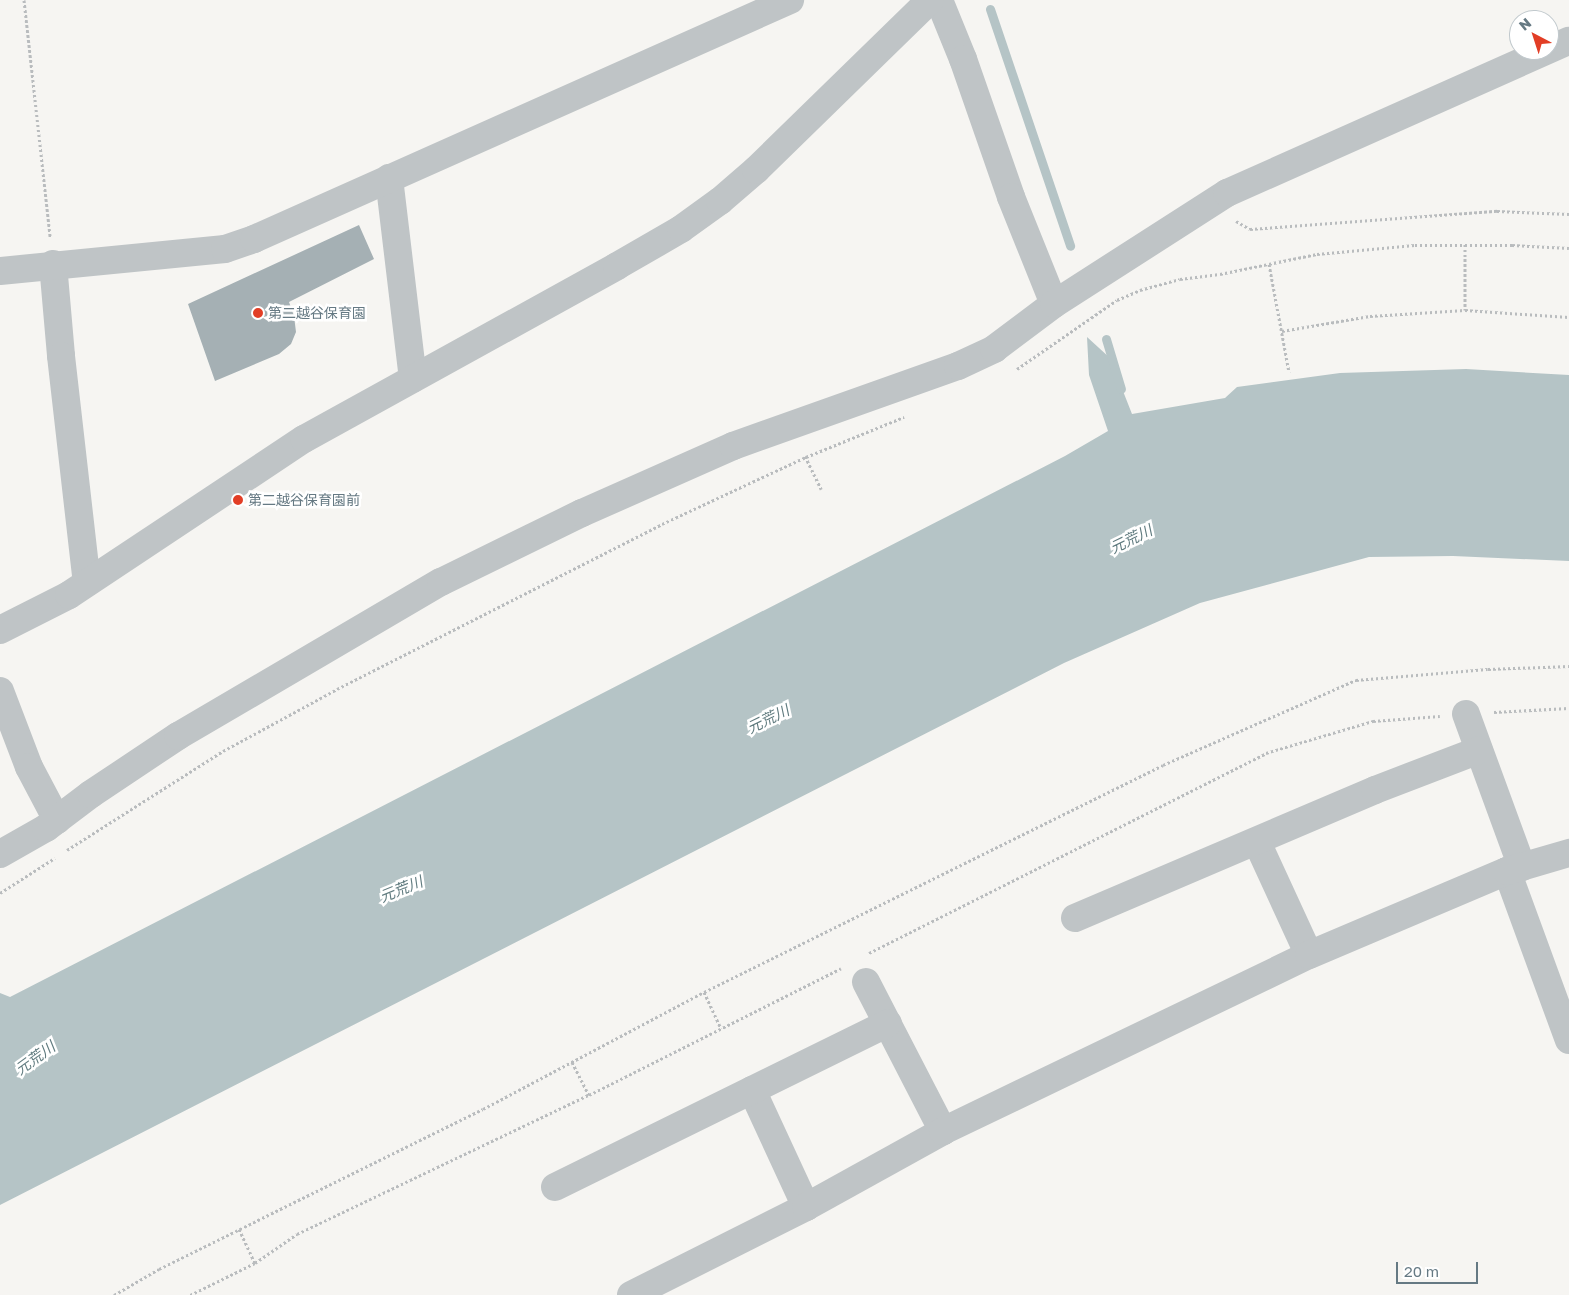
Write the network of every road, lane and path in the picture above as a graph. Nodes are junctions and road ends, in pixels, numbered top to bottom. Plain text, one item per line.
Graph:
1 (24, 0) edge
2 (790, 0) edge
3 (930, 0) edge
4 (938, 0) edge
5 (1569, 41) edge
6 (389, 178) junction
7 (1206, 206) junction
8 (1569, 214) edge
9 (1465, 244) junction
10 (1569, 248) edge
11 (53, 264) junction
12 (1269, 264) junction
13 (0, 271) edge
14 (1054, 304) junction
15 (1465, 310) junction
16 (1569, 316) edge
17 (1282, 331) junction
18 (1016, 370) dead end
19 (1289, 372) dead end
20 (413, 379) junction
21 (906, 416) dead end
22 (806, 457) junction
23 (821, 489) dead end
24 (86, 583) junction
25 (0, 630) edge
26 (1569, 666) edge
27 (0, 691) edge
28 (1569, 708) edge
29 (1466, 714) junction
30 (1479, 750) junction
31 (57, 820) junction
32 (1257, 842) junction
33 (64, 852) dead end
34 (1569, 853) edge
35 (0, 854) edge
36 (56, 857) dead end
37 (1515, 869) junction
38 (0, 893) edge
39 (1075, 918) dead end
40 (1309, 955) junction
41 (844, 966) dead end
42 (864, 970) joint
43 (704, 992) junction
44 (888, 1023) junction
45 (721, 1028) junction
46 (1569, 1040) edge
47 (572, 1062) junction
48 (752, 1090) junction
49 (589, 1095) junction
50 (943, 1131) junction
51 (555, 1187) dead end
52 (806, 1207) junction
53 (239, 1230) junction
54 (255, 1263) junction
55 (114, 1295) edge
56 (190, 1295) edge
57 (631, 1295) edge

1 - 11 path
2 - 6 street
3 - 20 street
4 - 14 street
5 - 7 street
6 - 11 street
6 - 20 street
7 - 8 path
7 - 14 street
9 - 10 path
9 - 12 path
9 - 15 path
11 - 13 street
11 - 24 street
12 - 17 path
12 - 18 path
14 - 31 street
15 - 16 path
15 - 17 path
17 - 19 path
20 - 24 street
21 - 22 path
22 - 23 path
22 - 33 path
24 - 25 street
26 - 43 path
27 - 31 street
28 - 29 path
29 - 30 street
29 - 42 path
30 - 32 street
30 - 37 street
31 - 35 street
32 - 39 street
32 - 40 street
34 - 37 street
36 - 38 path
37 - 40 street
37 - 46 street
40 - 50 street
41 - 45 path
42 - 44 street
43 - 45 path
43 - 47 path
44 - 48 street
44 - 50 street
45 - 49 path
47 - 49 path
47 - 53 path
48 - 51 street
48 - 52 street
49 - 54 path
50 - 52 street
52 - 57 street
53 - 54 path
53 - 55 path
54 - 56 path

